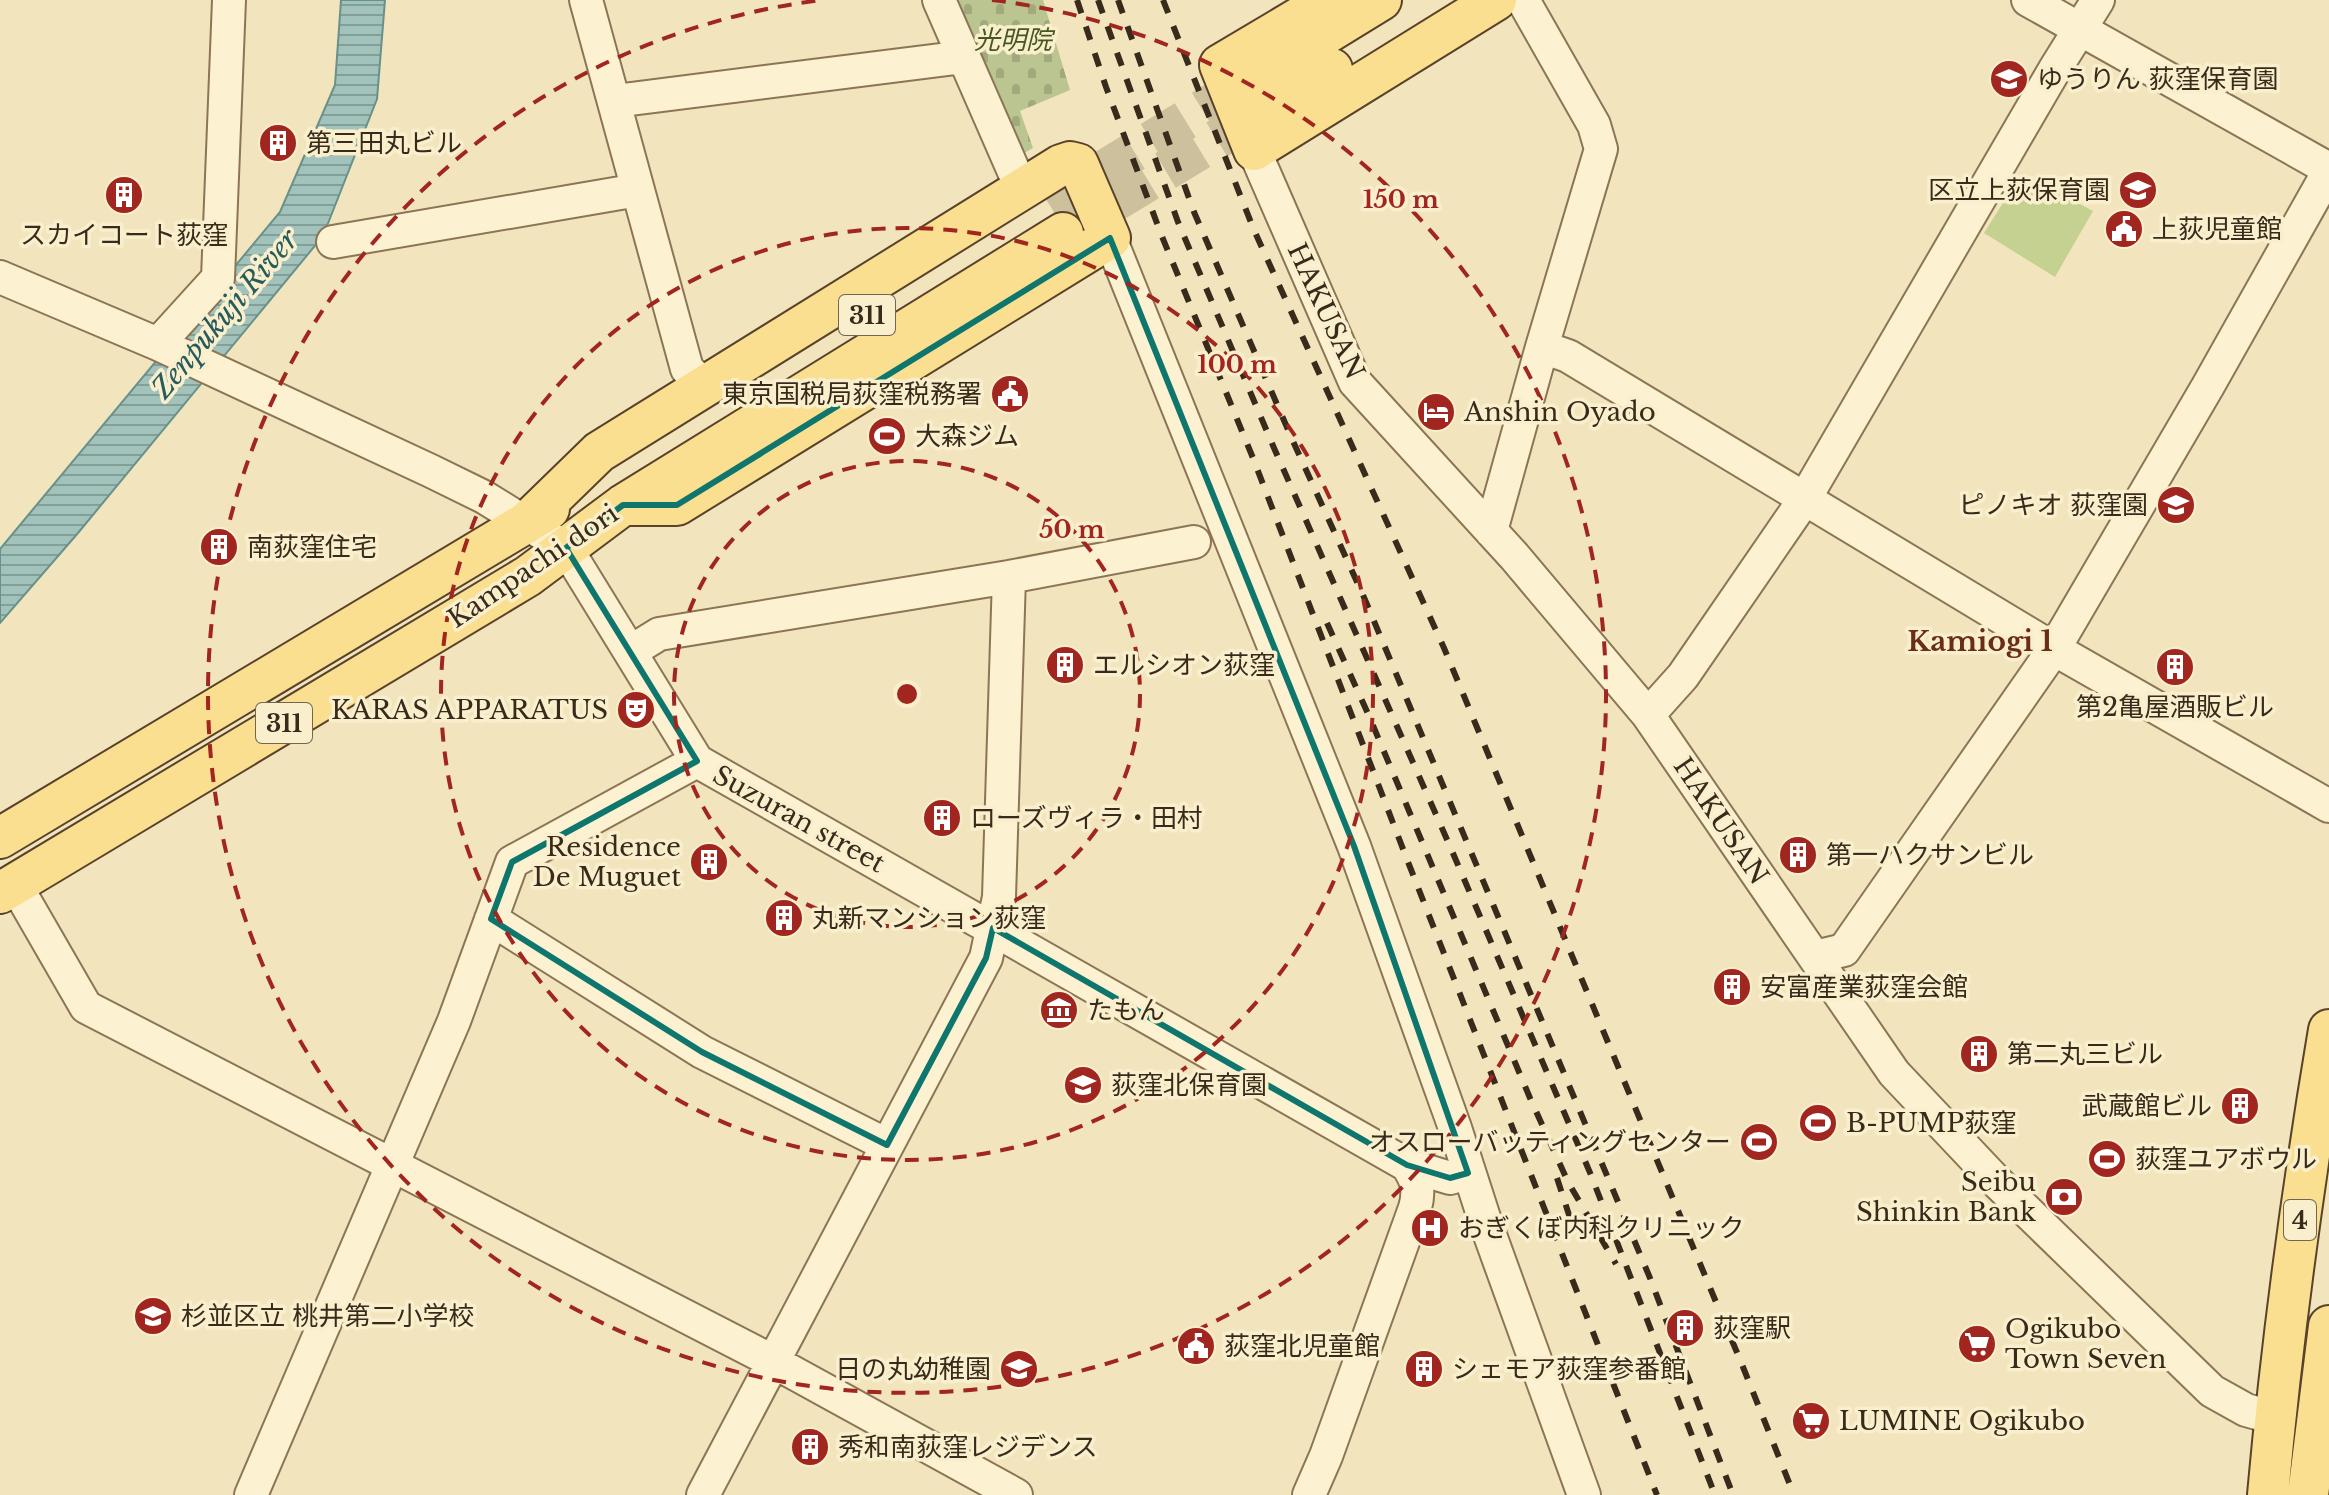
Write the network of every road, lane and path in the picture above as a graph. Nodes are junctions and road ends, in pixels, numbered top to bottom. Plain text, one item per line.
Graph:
1 (229, 0) edge
2 (586, 0) edge
3 (939, 0) edge
4 (1329, 0) edge
5 (1381, 0) edge
6 (1445, 0) edge
7 (1496, 0) edge
8 (1523, 0) edge
9 (2028, 0) edge
10 (2098, 0) edge
11 (2078, 30) junction
12 (964, 57) junction
13 (615, 101) junction
14 (1255, 114) junction
15 (2329, 170) edge
16 (638, 190) junction
17 (1008, 199) junction
18 (1110, 238) junction
19 (333, 242) dead end
20 (0, 277) edge
21 (161, 346) junction
22 (1542, 347) junction
23 (705, 386) junction
24 (1804, 500) junction
25 (623, 505) junction
26 (525, 524) junction
27 (1491, 531) junction
28 (1194, 542) dead end
29 (566, 548) junction
30 (1009, 577) junction
31 (2054, 649) junction
32 (630, 652) junction
33 (1648, 715) junction
34 (697, 761) junction
35 (2329, 806) edge
36 (0, 838) edge
37 (8, 889) edge
38 (996, 912) junction
39 (491, 919) junction
40 (1815, 957) junction
41 (2329, 1030) edge
42 (887, 1145) junction
43 (393, 1163) junction
44 (1407, 1165) junction
45 (1468, 1173) junction
46 (2329, 1326) edge
47 (768, 1373) junction
48 (2275, 1418) junction
49 (1008, 1493) edge
50 (251, 1495) edge
51 (703, 1495) edge
52 (1309, 1495) edge
53 (1584, 1495) edge
54 (2268, 1495) edge
55 (2308, 1495) edge

1 - 21 street
2 - 13 street
3 - 12 street
4 - 14 main road
5 - 14 main road
6 - 14 main road
7 - 14 main road
8 - 22 street
9 - 11 street
10 - 11 street
11 - 15 street
11 - 24 street
12 - 13 street
12 - 17 street
13 - 16 street
14 - 27 street, HAKUSAN
15 - 31 street
16 - 19 street
16 - 23 street
17 - 18 main road, 311
17 - 23 main road, 311
18 - 25 main road, 311
18 - 45 street
20 - 21 street, Suzuran street
21 - 26 street, Suzuran street
22 - 24 street
22 - 27 street
23 - 26 main road, 311
24 - 31 street
24 - 33 street
25 - 26 main road, Kampachi dori / 311
25 - 29 main road, Kampachi dori / 311
26 - 29 street, Suzuran street
26 - 36 main road, Kampachi dori / 311
27 - 33 street, HAKUSAN
28 - 30 street
29 - 32 street, Suzuran street
29 - 37 main road, Kampachi dori / 311
30 - 32 street
30 - 38 street
31 - 35 street
31 - 40 street
32 - 34 street, Suzuran street
33 - 40 street, HAKUSAN
34 - 38 street, Suzuran street
34 - 39 street
37 - 43 street
38 - 42 street
38 - 44 street, Suzuran street
39 - 42 street
39 - 43 street
40 - 48 street, HAKUSAN
41 - 48 main road, 4
42 - 47 street
43 - 47 street
43 - 50 street
44 - 45 street, Suzuran street
44 - 52 street
45 - 53 street
46 - 55 main road
47 - 49 street
47 - 51 street
48 - 54 main road, 4

